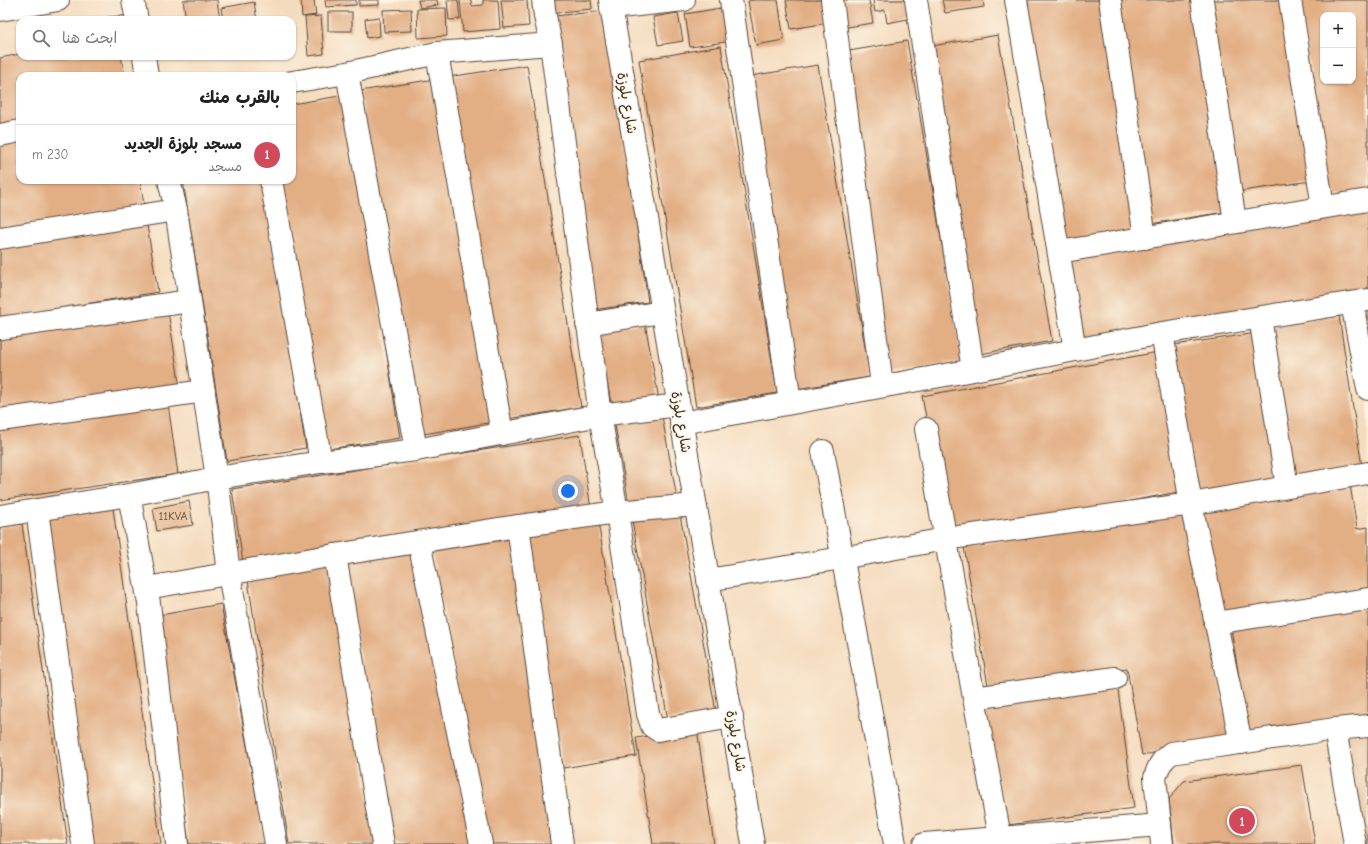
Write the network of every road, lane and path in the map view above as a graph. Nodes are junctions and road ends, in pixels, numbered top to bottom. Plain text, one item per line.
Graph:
1 (58, 0) edge
2 (133, 0) edge
3 (543, 0) edge
4 (684, 0) edge
5 (731, 0) edge
6 (832, 0) edge
7 (916, 0) edge
8 (1016, 0) edge
9 (1110, 0) edge
10 (1202, 0) edge
11 (1290, 0) edge
12 (610, 4) edge
13 (0, 10) edge
14 (136, 16) edge
15 (551, 44) junction
16 (437, 53) junction
17 (145, 60) edge
18 (146, 72) edge
19 (347, 73) junction
20 (296, 81) edge
21 (16, 132) edge
22 (0, 135) edge
23 (170, 184) edge
24 (272, 184) edge
25 (1368, 200) edge
26 (1323, 207) junction
27 (176, 210) junction
28 (1235, 222) junction
29 (0, 238) edge
30 (1146, 238) junction
31 (1059, 252) junction
32 (190, 301) junction
33 (1360, 302) edge
34 (662, 312) junction
35 (1260, 317) junction
36 (587, 324) junction
37 (0, 328) edge
38 (1162, 333) junction
39 (1075, 350) junction
40 (973, 370) junction
41 (882, 385) junction
42 (1368, 389) edge
43 (204, 391) junction
44 (790, 402) junction
45 (680, 414) junction
46 (600, 415) junction
47 (0, 420) edge
48 (926, 428) dead end
49 (502, 434) junction
50 (416, 450) junction
51 (823, 451) dead end
52 (321, 462) junction
53 (1368, 473) edge
54 (217, 478) junction
55 (1287, 487) junction
56 (129, 495) junction
57 (1191, 504) junction
58 (695, 505) junction
59 (37, 510) junction
60 (617, 512) junction
61 (0, 516) edge
62 (518, 526) junction
63 (945, 539) junction
64 (418, 542) junction
65 (335, 555) junction
66 (842, 558) junction
67 (229, 573) junction
68 (708, 580) junction
69 (147, 588) junction
70 (1368, 599) edge
71 (1215, 623) junction
72 (1115, 678) dead end
73 (974, 698) junction
74 (732, 717) junction
75 (1368, 726) edge
76 (1335, 729) junction
77 (1240, 743) junction
78 (1161, 834) edge
79 (1000, 837) junction
80 (83, 844) edge
81 (177, 844) edge
82 (276, 844) edge
83 (383, 844) edge
84 (481, 844) edge
85 (562, 844) edge
86 (753, 844) edge
87 (895, 844) edge
88 (924, 844) edge
89 (1355, 844) edge

1 - 13 street
2 - 14 street
3 - 15 street
4 - 12 street
5 - 44 street
6 - 41 street
7 - 40 street
8 - 31 street
9 - 30 street
10 - 28 street
11 - 26 street
12 - 34 street, شارع بلوزة
15 - 16 street
15 - 36 street
16 - 19 street
16 - 49 street
17 - 18 street
19 - 20 street
19 - 50 street
21 - 22 street
23 - 27 street
24 - 52 street
25 - 26 street
26 - 28 street
27 - 29 street
27 - 32 street
28 - 30 street
30 - 31 street
31 - 39 street
32 - 37 street
32 - 43 street
33 - 35 street
33 - 42 street
34 - 36 street
34 - 45 street, شارع بلوزة
35 - 38 street
35 - 55 street
36 - 46 street
38 - 39 street
38 - 57 street
39 - 40 street
40 - 41 street
41 - 44 street
43 - 47 street
43 - 54 street
44 - 45 street
45 - 46 street
45 - 58 street, شارع بلوزة
46 - 49 street
46 - 60 street
48 - 63 street
49 - 50 street
50 - 52 street
51 - 66 street
52 - 54 street
53 - 55 street
54 - 56 street
54 - 67 street
55 - 57 street
56 - 59 street
56 - 69 street
57 - 63 street
57 - 71 street
58 - 60 street
58 - 68 street, شارع بلوزة
59 - 61 street
59 - 80 street
60 - 62 street
60 - 74 street
62 - 64 street
62 - 85 street
63 - 66 street
63 - 73 street
64 - 65 street
64 - 84 street
65 - 67 street
65 - 83 street
66 - 68 street
66 - 87 street
67 - 69 street
67 - 82 street
68 - 74 street, شارع بلوزة
69 - 81 street
70 - 71 street
71 - 77 street
72 - 73 street
73 - 79 street
74 - 86 street, شارع بلوزة
75 - 76 street
76 - 77 street
76 - 89 street
77 - 78 street
78 - 79 street
79 - 88 street

